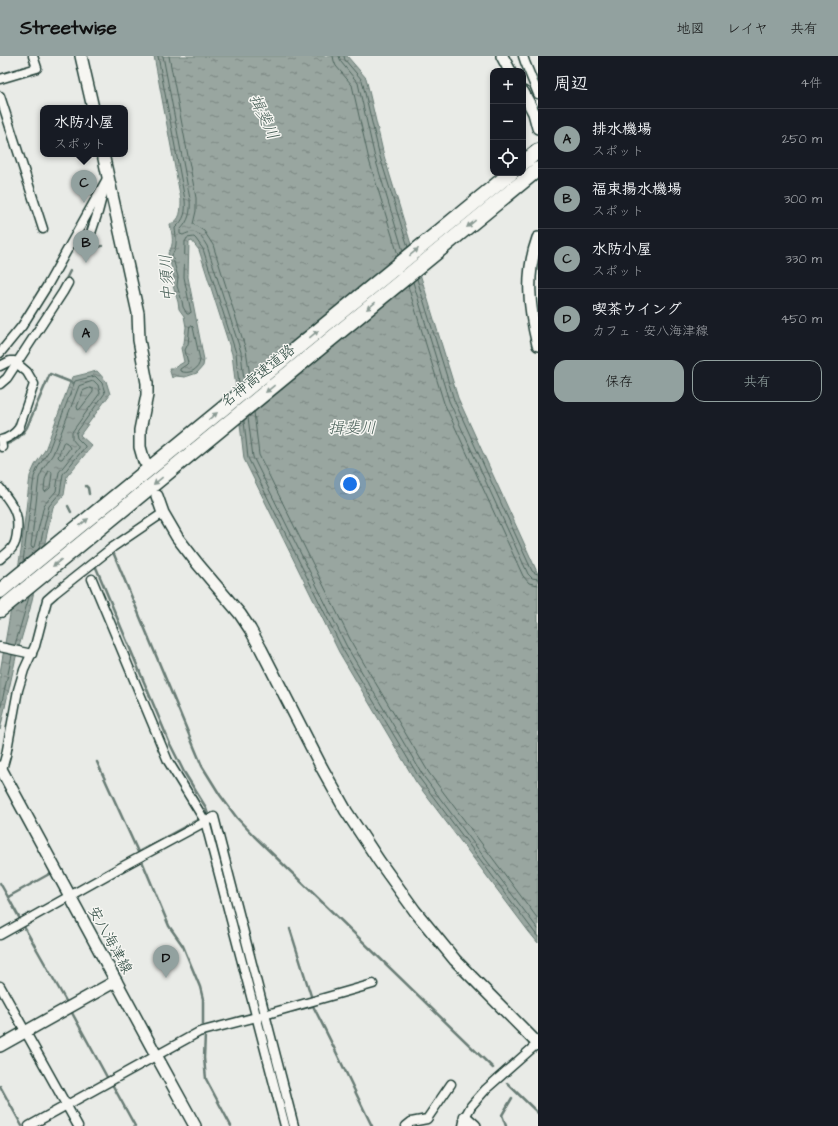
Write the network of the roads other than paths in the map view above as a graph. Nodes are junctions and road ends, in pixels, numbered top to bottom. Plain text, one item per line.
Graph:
1 (33, 56) edge
2 (81, 56) edge
3 (502, 56) edge
4 (523, 56) edge
5 (508, 68) edge
6 (0, 79) edge
7 (538, 94) edge
8 (0, 96) edge
9 (526, 97) edge
10 (92, 105) edge
11 (536, 112) edge
12 (538, 128) edge
13 (538, 151) edge
14 (104, 157) edge
15 (526, 161) edge
16 (538, 169) edge
17 (507, 176) edge
18 (108, 177) junction
19 (43, 229) dead end
20 (538, 238) edge
21 (89, 239) dead end
22 (68, 283) dead end
23 (538, 345) edge
24 (0, 352) edge
25 (17, 363) junction
26 (0, 366) edge
27 (0, 384) edge
28 (2, 447) dead end
29 (144, 460) dead end
30 (0, 489) edge
31 (157, 496) dead end
32 (164, 513) junction
33 (0, 559) edge
34 (92, 579) dead end
35 (0, 591) edge
36 (0, 610) edge
37 (0, 647) edge
38 (29, 653) junction
39 (0, 772) edge
40 (205, 821) junction
41 (69, 896) junction
42 (0, 935) edge
43 (116, 981) junction
44 (374, 984) dead end
45 (0, 986) edge
46 (260, 1016) junction
47 (25, 1032) junction
48 (538, 1045) edge
49 (0, 1046) edge
50 (156, 1055) junction
51 (451, 1084) dead end
52 (66, 1105) junction
53 (464, 1122) edge
54 (29, 1126) edge
55 (78, 1126) edge
56 (196, 1126) edge
57 (285, 1126) edge
58 (294, 1126) edge
59 (406, 1126) edge
60 (475, 1126) edge

1 - 6 street
2 - 10 street
3 - 5 street
4 - 7 street
8 - 19 street
9 - 11 street
11 - 12 street
13 - 15 highway
14 - 18 street
16 -> 36 highway, 名神高速道路
35 -> 17 highway, 名神高速道路
18 - 21 street
18 - 24 street
18 - 29 street
20 - 23 street
22 - 25 street
25 - 26 street
25 - 27 street
25 - 28 street
30 - 33 street
31 - 32 street
32 - 38 street
32 - 48 street
34 - 40 street
37 - 38 street
38 - 39 street
39 - 41 street, 安八海津線
40 - 41 street
40 - 46 street
41 - 42 street
41 - 43 street, 安八海津線
43 - 47 street
43 - 50 street, 安八海津線
44 - 46 street
45 - 47 street
46 - 50 street
46 - 57 street
46 - 58 street
47 - 49 street
47 - 52 street
48 - 53 street
50 - 52 street
50 - 56 street, 安八海津線
51 - 59 street
52 - 54 street
52 - 55 street
53 - 60 street

